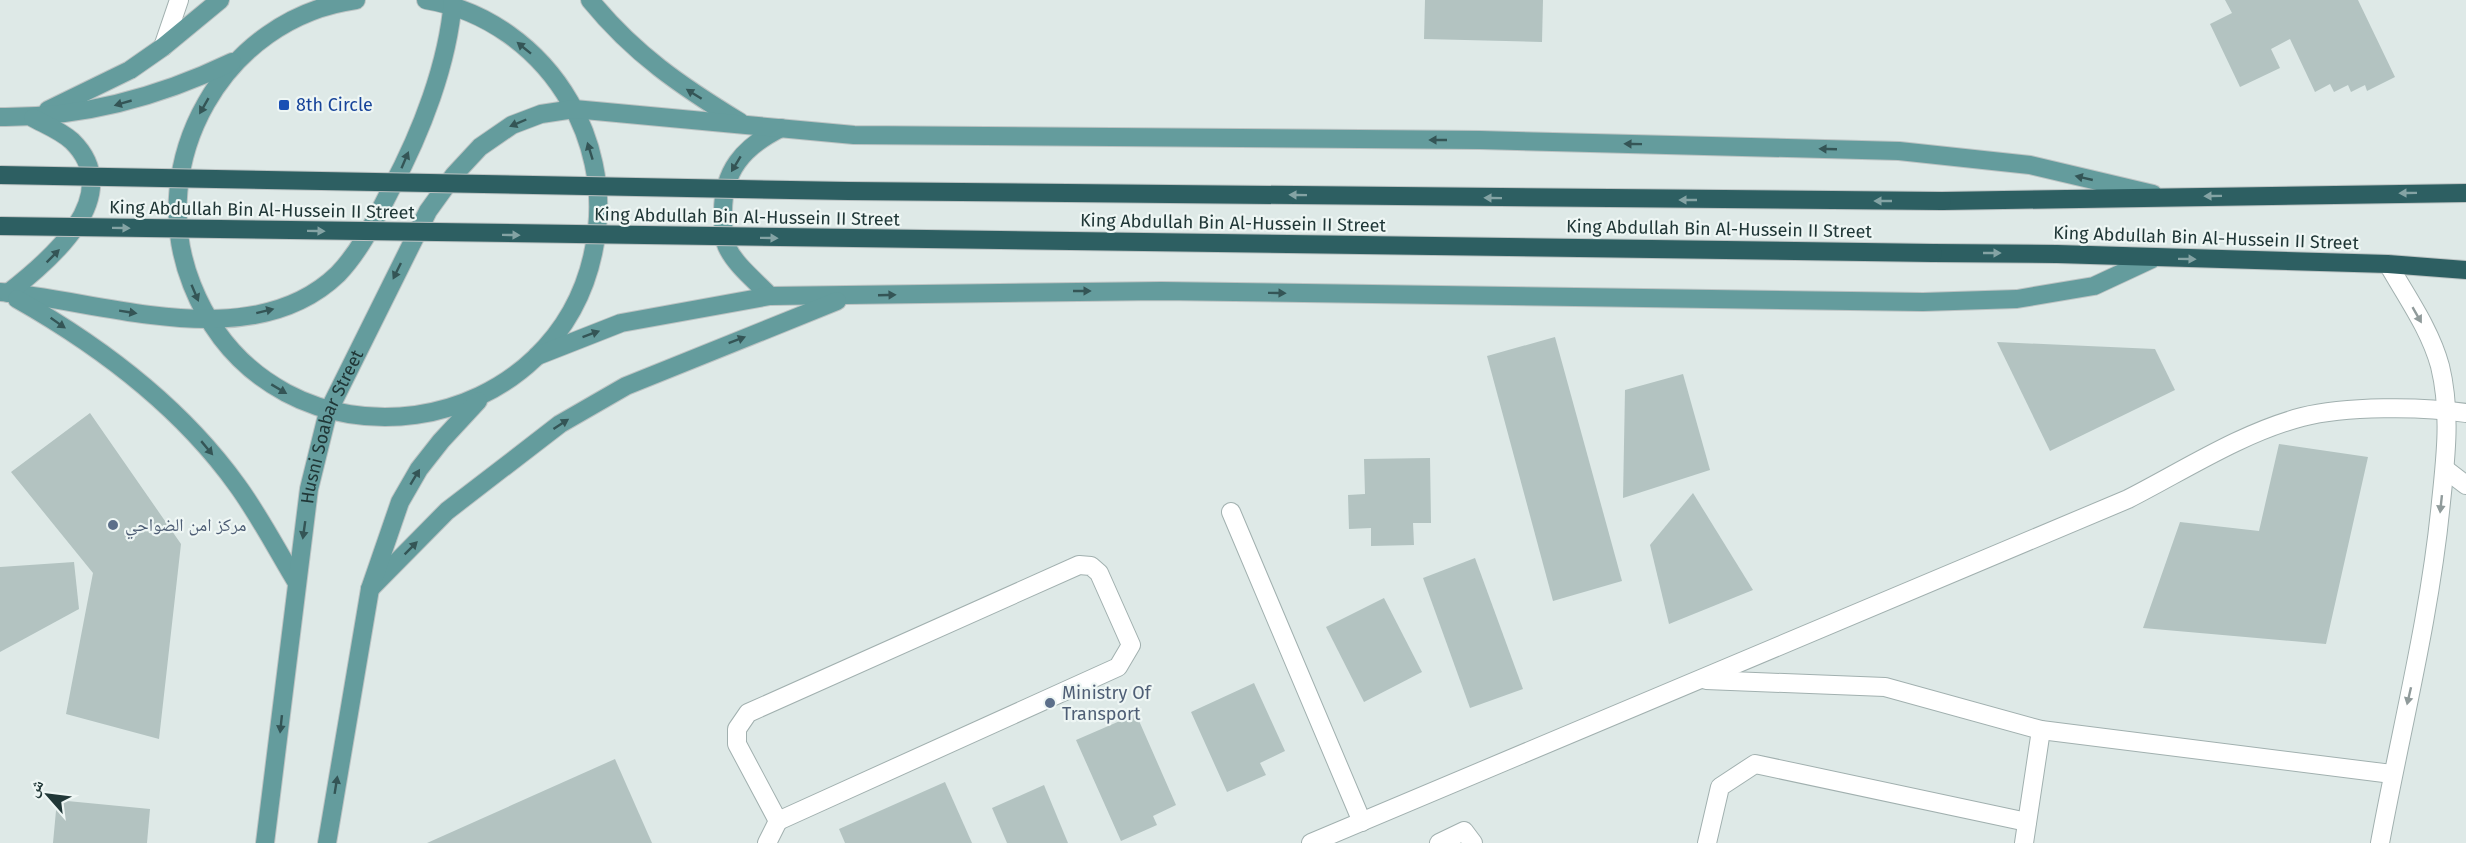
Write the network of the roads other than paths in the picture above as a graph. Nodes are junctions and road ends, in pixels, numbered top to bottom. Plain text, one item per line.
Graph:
1 (179, 0) edge
2 (220, 0) edge
3 (305, 0) edge
4 (356, 0) edge
5 (426, 0) edge
6 (590, 0) edge
7 (452, 2) edge
8 (288, 21) junction
9 (164, 47) junction
10 (237, 60) junction
11 (574, 109) junction
12 (0, 117) edge
13 (33, 118) junction
14 (744, 124) junction
15 (781, 128) junction
16 (0, 175) edge
17 (2466, 193) edge
18 (2161, 196) junction
19 (0, 226) edge
20 (2152, 259) junction
21 (2388, 264) junction
22 (2466, 270) edge
23 (4, 293) edge
24 (770, 296) junction
25 (848, 296) junction
26 (207, 320) junction
27 (537, 356) junction
28 (483, 396) junction
29 (2447, 410) junction
30 (328, 412) junction
31 (2466, 413) edge
32 (2445, 470) junction
33 (2466, 484) edge
34 (1231, 512) dead end
35 (297, 583) junction
36 (370, 589) junction
37 (1702, 680) junction
38 (2041, 730) junction
39 (2392, 774) junction
40 (778, 820) junction
41 (1362, 822) junction
42 (2027, 822) junction
43 (265, 843) edge
44 (327, 843) edge
45 (766, 843) edge
46 (1311, 843) edge
47 (1439, 843) edge
48 (1473, 843) edge
49 (1707, 843) edge
50 (2024, 843) edge
51 (2380, 843) edge

1 - 9 lane
2 - 9 main road
3 - 8 main road
4 - 8 main road
5 - 7 main road
14 -> 6 main road
11 -> 7 main road
26 -> 7 main road
8 - 10 main road
9 - 13 main road
10 -> 13 main road
10 -> 26 main road
11 - 14 main road, Husni Soabar Street
27 -> 11 main road
11 -> 30 main road, Husni Soabar Street
12 - 13 main road
23 -> 13 main road
14 - 15 main road, Husni Soabar Street
18 -> 15 main road, Husni Soabar Street
15 -> 24 main road
18 -> 16 highway, King Abdullah Bin Al-Hussein II Street, bridge
17 -> 18 highway, King Abdullah Bin Al-Hussein II Street
19 -> 20 highway, King Abdullah Bin Al-Hussein II Street, bridge
20 -> 21 highway, King Abdullah Bin Al-Hussein II Street
25 -> 20 main road
21 - 22 highway, King Abdullah Bin Al-Hussein II Street
21 -> 29 lane
23 -> 26 main road
23 -> 35 main road
24 - 25 main road
27 -> 24 main road
36 -> 25 main road
26 -> 30 main road
27 - 28 main road
28 - 30 main road
36 -> 28 main road
29 - 31 lane
29 - 32 lane
29 - 37 lane
30 -> 35 main road, Husni Soabar Street
32 - 33 lane
32 -> 39 lane
34 - 41 lane
35 -> 43 main road, Husni Soabar Street
44 -> 36 main road
37 - 38 lane
37 - 41 lane
38 - 39 lane
38 - 42 lane
39 - 51 lane
40 - 40 lane
40 - 45 lane
41 - 46 lane
42 - 49 lane
42 - 50 lane
47 - 48 lane

